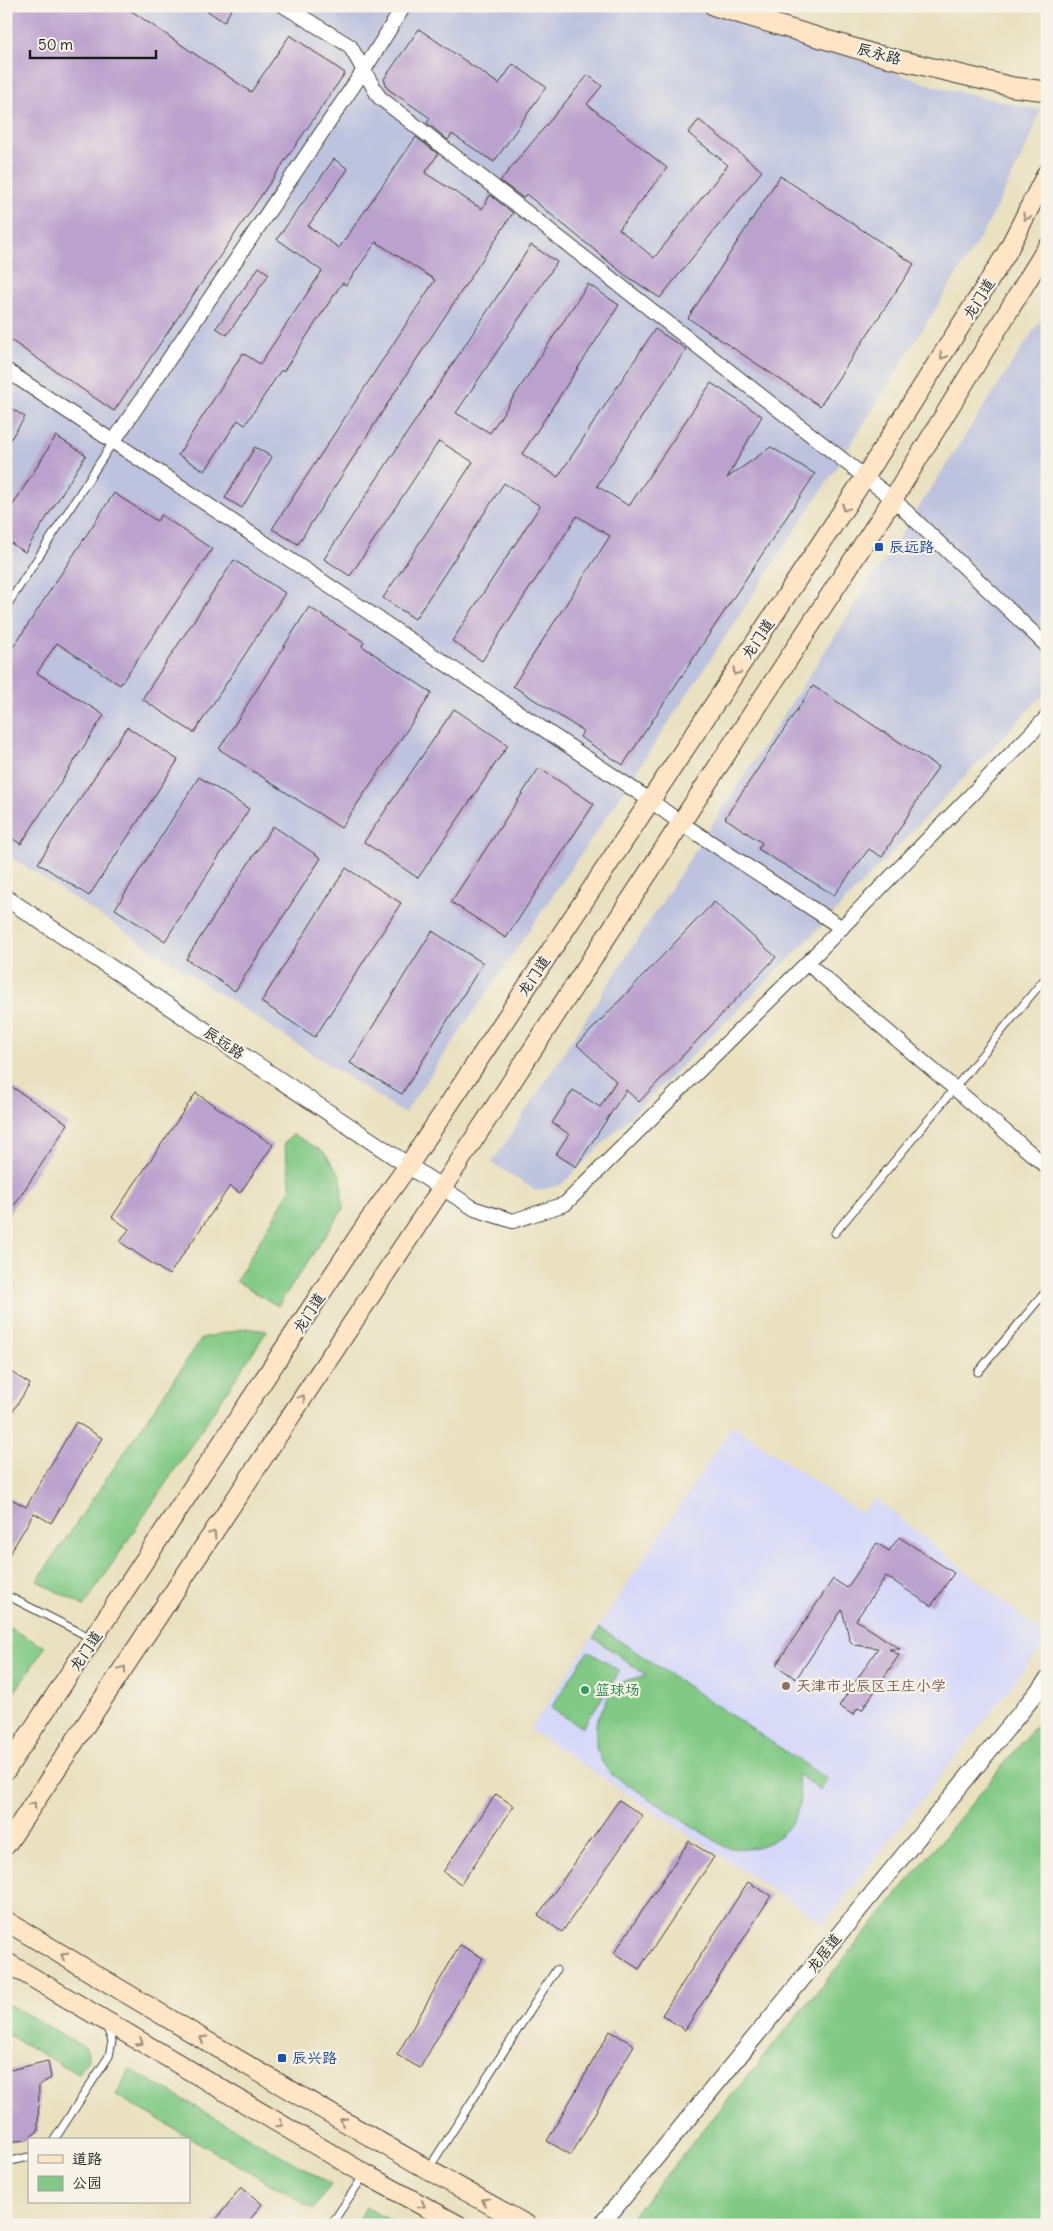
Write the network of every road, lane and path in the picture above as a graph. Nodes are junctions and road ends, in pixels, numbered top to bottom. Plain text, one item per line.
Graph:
1 (284, 6) edge
2 (404, 6) edge
3 (714, 6) edge
4 (364, 70) junction
5 (1047, 91) edge
6 (1047, 173) edge
7 (1047, 248) edge
8 (6, 370) edge
9 (113, 442) junction
10 (865, 477) junction
11 (894, 499) junction
12 (6, 607) edge
13 (1047, 646) edge
14 (1047, 717) edge
15 (650, 801) junction
16 (681, 824) junction
17 (6, 898) edge
18 (842, 928) junction
19 (807, 963) junction
20 (1047, 976) edge
21 (954, 1088) junction
22 (408, 1166) junction
23 (1047, 1167) edge
24 (442, 1188) junction
25 (835, 1233) dead end
26 (1047, 1290) edge
27 (978, 1372) dead end
28 (6, 1594) edge
29 (94, 1639) junction
30 (1047, 1680) edge
31 (6, 1770) edge
32 (6, 1845) edge
33 (6, 1920) edge
34 (6, 1962) edge
35 (556, 1970) dead end
36 (99, 2016) junction
37 (55, 2138) edge
38 (28, 2158) edge
39 (6, 2162) edge
40 (428, 2170) junction
41 (365, 2174) junction
42 (331, 2225) edge
43 (458, 2225) edge
44 (528, 2225) edge
45 (601, 2225) edge

1 - 4 street
2 - 4 street
3 - 5 main road, 辰永路
4 - 9 street
4 - 10 street
6 -> 10 main road, 龙门道
7 - 11 main road
8 - 9 street
9 - 12 lane
9 - 15 street
10 - 11 street
10 -> 15 main road, 龙门道
11 - 13 street
11 - 16 main road
14 - 18 street
15 - 16 street
15 - 22 main road, 龙门道
16 - 18 street
16 - 24 main road
17 - 22 street, 辰远路
18 - 19 street
19 - 21 street
19 - 24 street
20 - 21 lane
21 - 23 street
21 - 25 lane
22 - 24 street, 辰远路
22 - 29 main road, 龙门道
32 -> 24 main road
26 - 27 lane
28 - 29 lane
29 - 31 main road, 龙门道
30 - 45 street, 龙居道
40 -> 33 main road
34 - 36 main road
35 - 40 lane
36 - 37 lane
36 -> 41 main road
38 - 39 lane
44 -> 40 main road
41 - 42 lane
41 -> 43 main road

